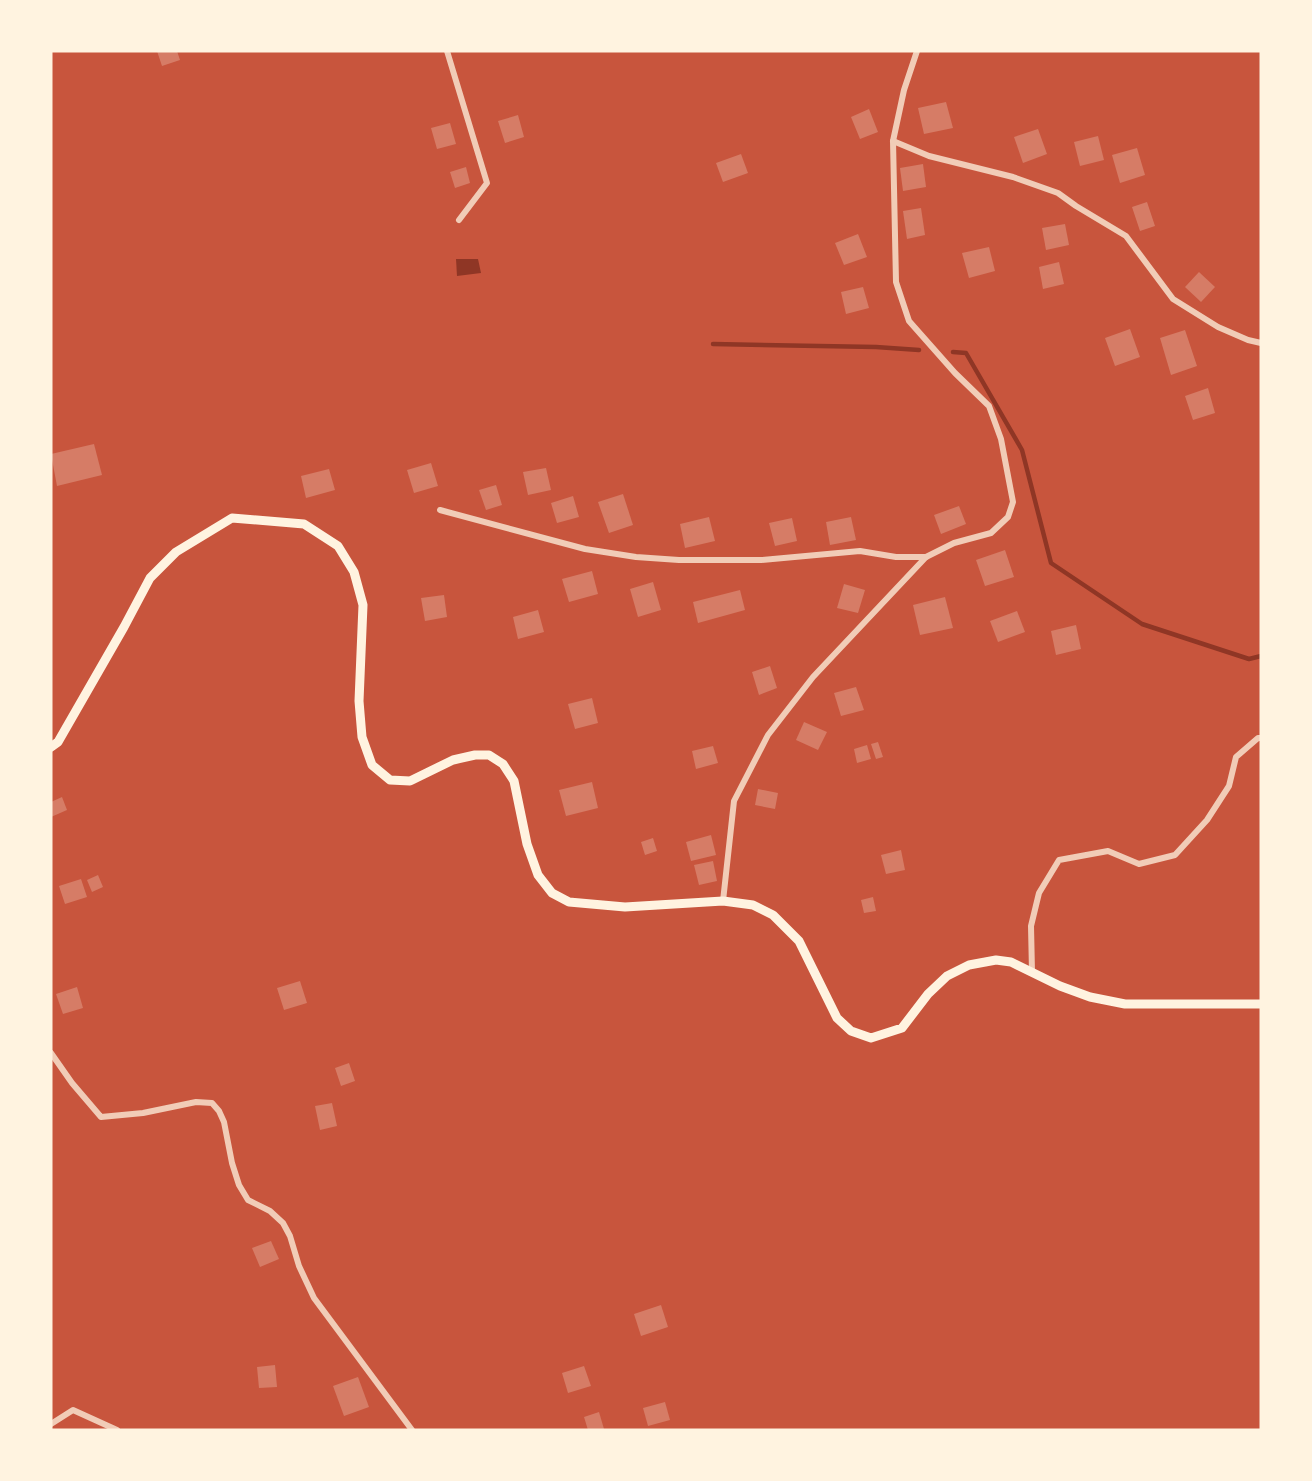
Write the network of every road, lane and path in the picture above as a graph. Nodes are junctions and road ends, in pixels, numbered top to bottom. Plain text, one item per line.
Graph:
1 (447, 51) edge
2 (917, 51) edge
3 (893, 141) junction
4 (459, 220) dead end
5 (1261, 343) edge
6 (440, 510) dead end
7 (926, 557) junction
8 (1261, 738) edge
9 (51, 747) edge
10 (723, 901) junction
11 (1032, 972) junction
12 (1261, 1004) edge
13 (51, 1053) edge
14 (51, 1424) edge
15 (117, 1430) edge
16 (412, 1430) edge

1 - 4 street
2 - 3 street
3 - 5 street
3 - 7 street
6 - 7 street
7 - 10 street
8 - 11 street
9 - 10 main road
10 - 11 main road
11 - 12 main road
13 - 16 street
14 - 15 street

